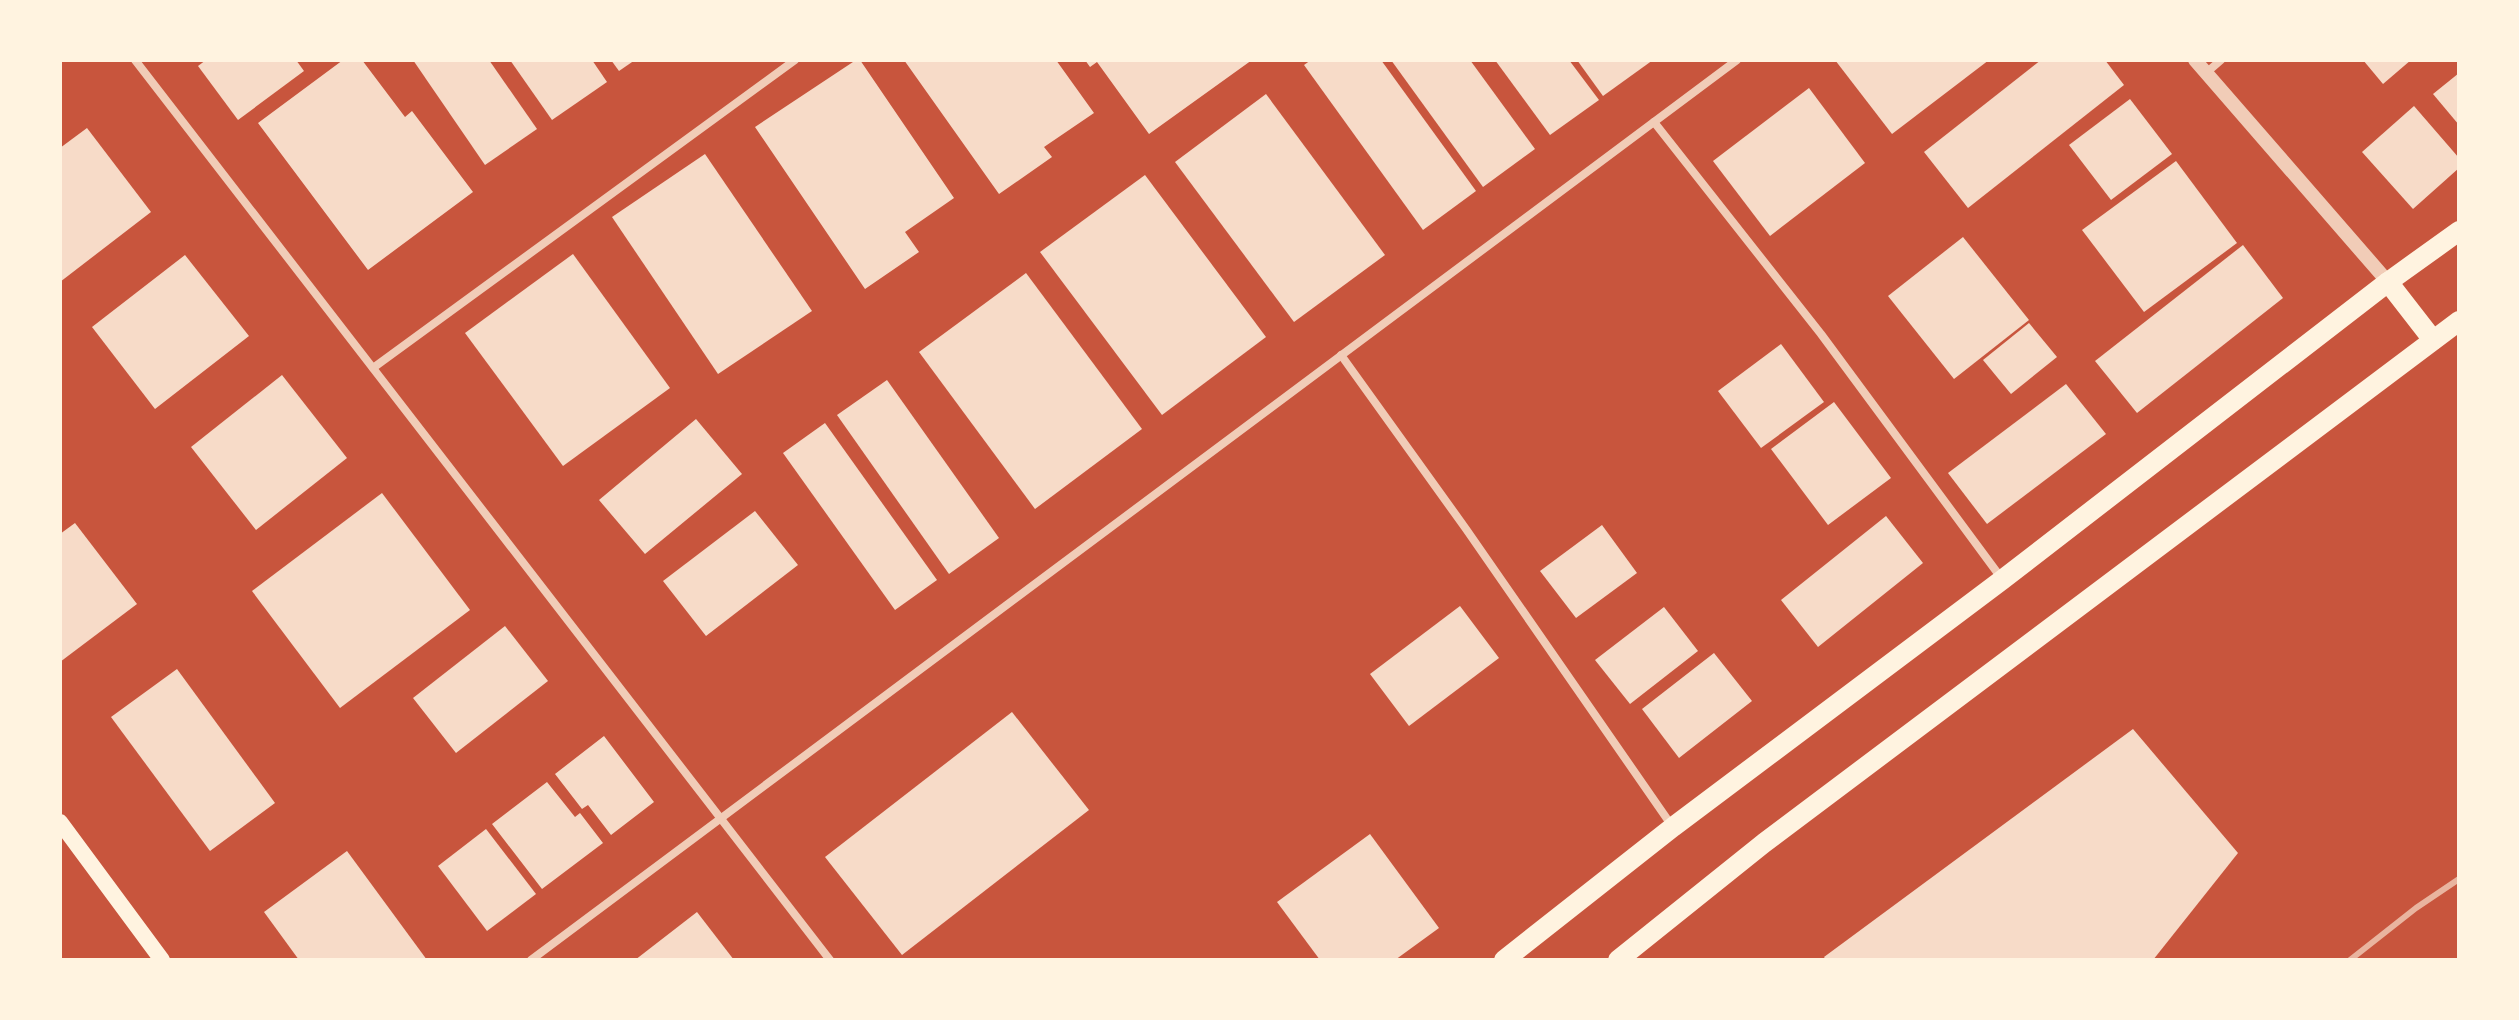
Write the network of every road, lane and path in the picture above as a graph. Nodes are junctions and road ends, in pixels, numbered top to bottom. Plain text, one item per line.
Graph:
1 (135, 60) edge
2 (795, 60) edge
3 (1737, 60) edge
4 (2195, 60) edge
5 (2221, 60) edge
6 (2206, 73) junction
7 (1654, 122) junction
8 (2459, 231) edge
9 (2388, 282) junction
10 (2459, 321) edge
11 (2433, 340) junction
12 (1341, 355) junction
13 (373, 368) junction
14 (2002, 580) junction
15 (720, 818) junction
16 (60, 822) edge
17 (1673, 827) junction
18 (162, 960) edge
19 (531, 960) edge
20 (830, 960) edge
21 (1504, 960) edge
22 (1618, 960) edge

1 - 13 street
2 - 13 street
3 - 7 street
4 - 6 street
5 - 6 street
6 - 9 street
7 - 12 street
7 - 14 street
8 - 9 main road
9 - 11 main road
9 - 14 main road
10 - 11 main road
11 - 22 main road
12 - 15 street
12 - 17 street
13 - 15 street
14 - 17 main road
15 - 19 street
15 - 20 street
16 - 18 main road
17 - 21 main road

